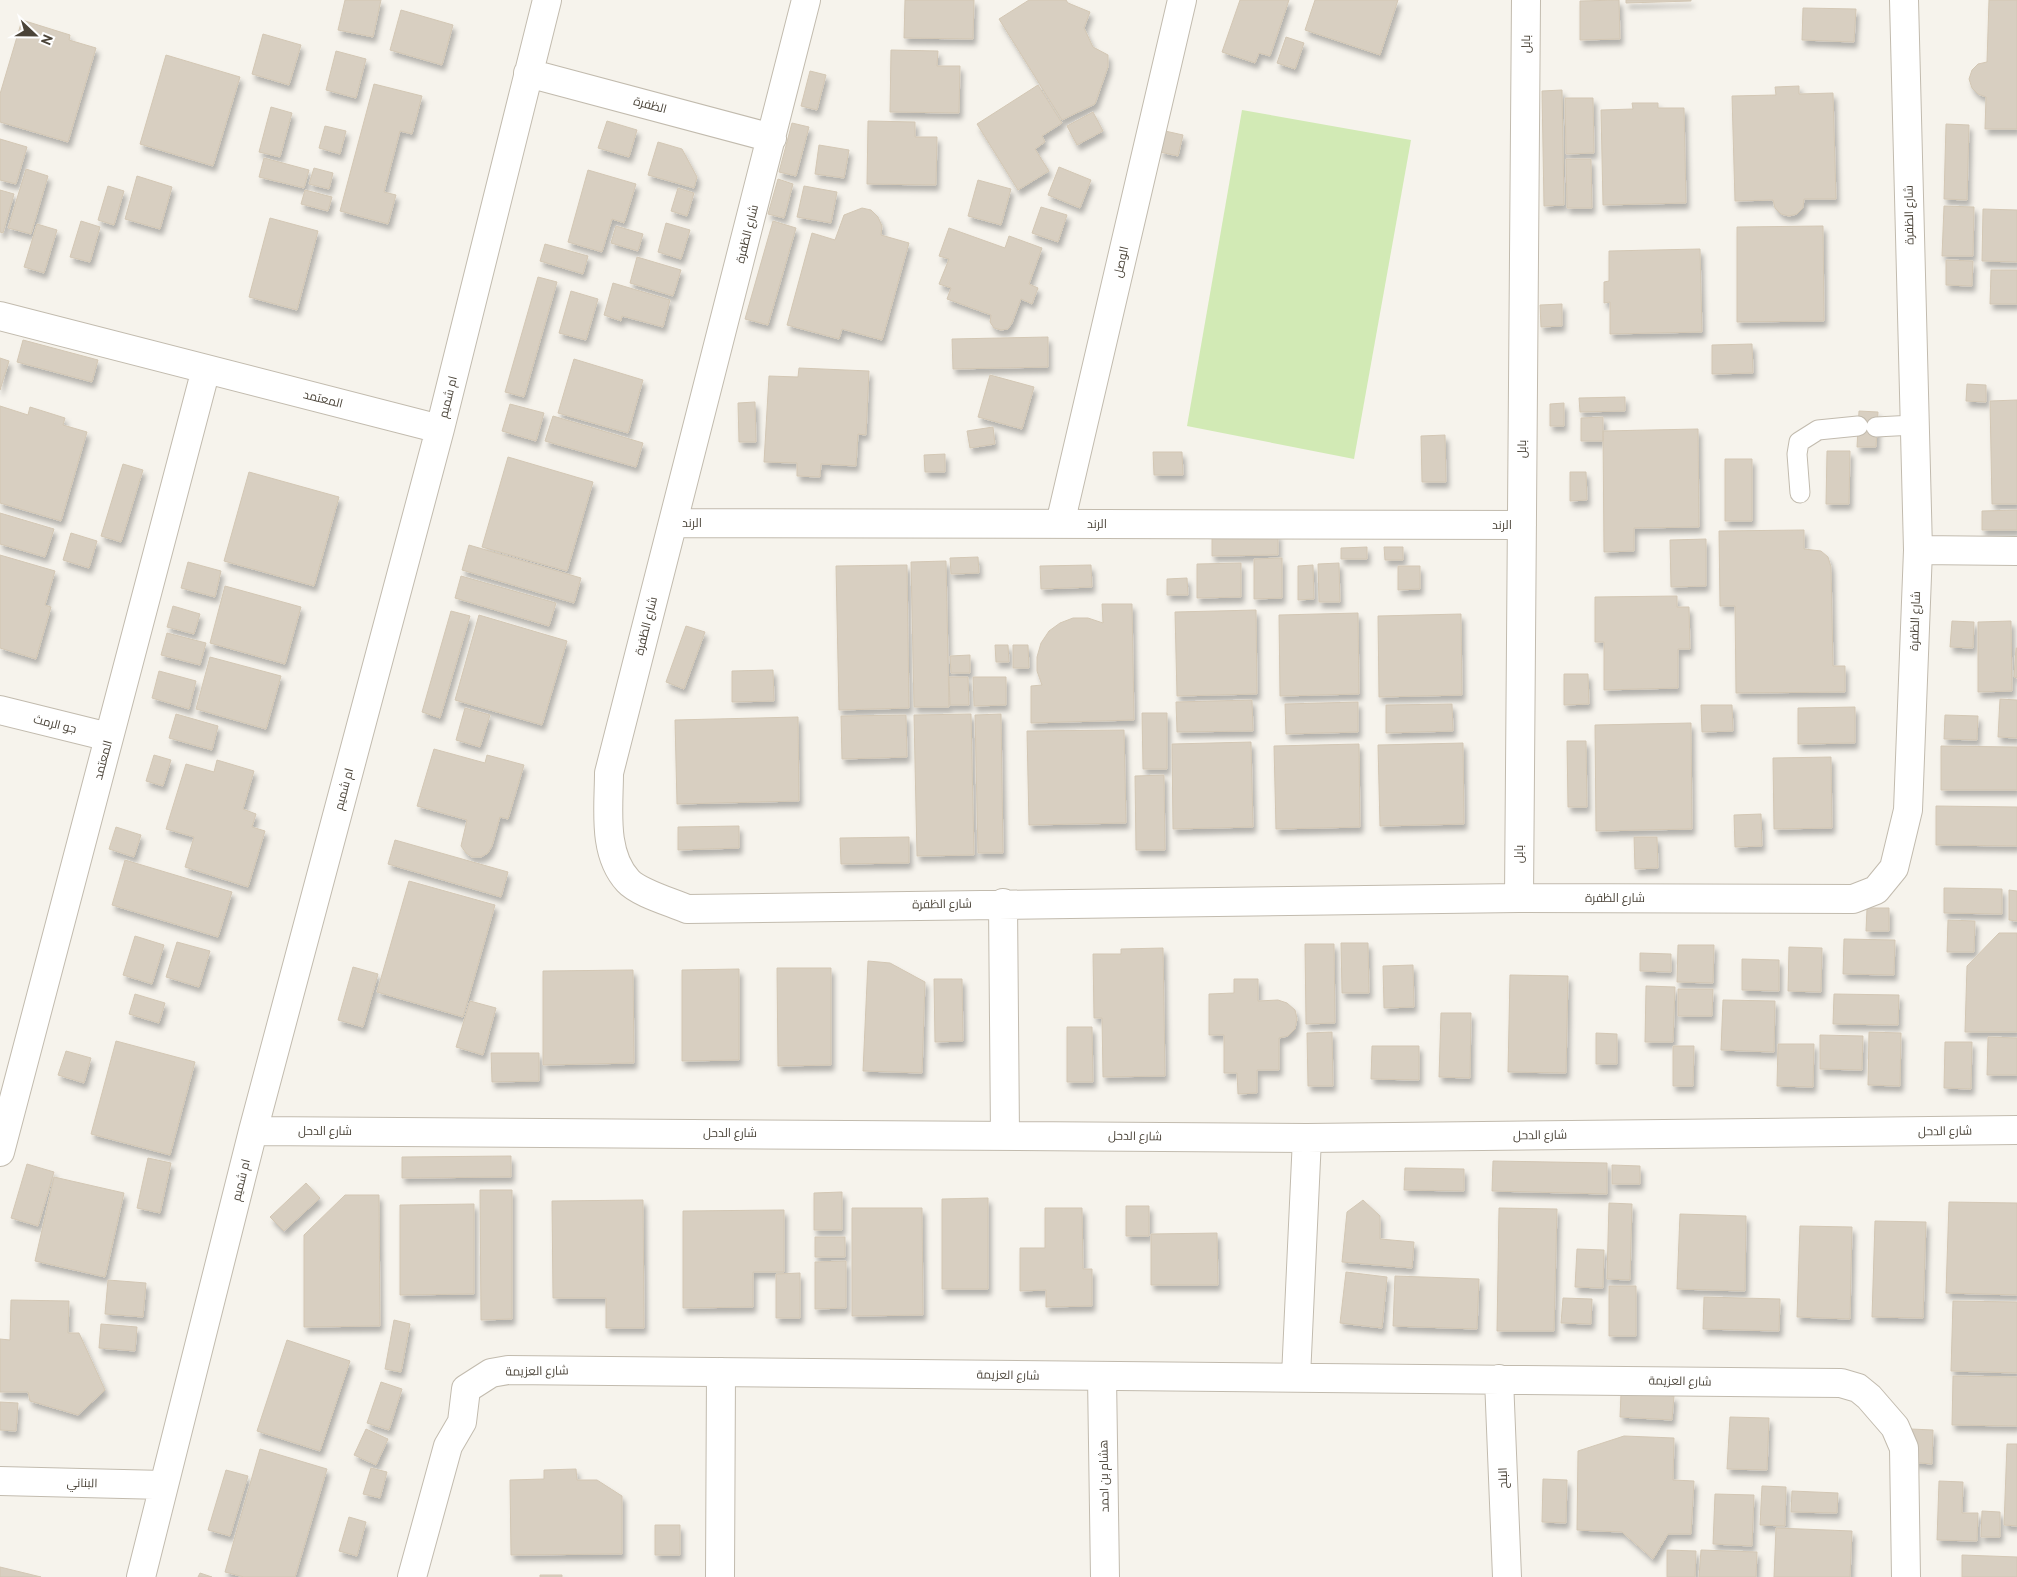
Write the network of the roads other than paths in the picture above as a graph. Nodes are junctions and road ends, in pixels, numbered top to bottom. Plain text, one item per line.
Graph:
1 (547, 0) edge
2 (806, 0) edge
3 (1182, 0) edge
4 (1526, 0) edge
5 (1904, 0) edge
6 (528, 73) junction
7 (772, 138) junction
8 (0, 316) edge
9 (206, 369) junction
10 (1914, 425) junction
11 (440, 429) junction
12 (1800, 494) dead end
13 (673, 523) junction
14 (1060, 524) junction
15 (1522, 525) junction
16 (1918, 550) junction
17 (2017, 551) edge
18 (0, 710) edge
19 (109, 737) junction
20 (1518, 898) junction
21 (1004, 903) junction
22 (2017, 1130) edge
23 (253, 1131) junction
24 (1005, 1135) junction
25 (1307, 1138) junction
26 (0, 1152) edge
27 (721, 1372) junction
28 (1102, 1376) junction
29 (1296, 1377) junction
30 (1499, 1379) junction
31 (0, 1481) edge
32 (164, 1485) junction
33 (141, 1577) edge
34 (412, 1577) edge
35 (720, 1577) edge
36 (1105, 1577) edge
37 (1507, 1577) edge
38 (1906, 1577) edge

1 - 6 street, ام شميم
2 - 7 street, شارع الظفرة
3 - 14 street, الوصل
4 - 15 street, بابل
5 - 10 street, شارع الظفرة
6 - 7 street, الظفرة
6 - 11 street, ام شميم
7 - 13 street, شارع الظفرة
8 - 9 street, المعتمد
9 - 11 street, المعتمد
9 - 19 street, المعتمد
10 - 12 lane
10 - 16 street, شارع الظفرة
11 - 23 street, ام شميم
13 - 14 street, الرند
13 - 21 street, شارع الظفرة
14 - 15 street, الرند
15 - 20 street, بابل
16 - 17 street
16 - 20 street, شارع الظفرة
18 - 19 street, جو الرمث
19 - 26 street, المعتمد
20 - 21 street, شارع الظفرة
21 - 24 street
22 - 25 street, شارع الدحل
23 - 24 street, شارع الدحل
23 - 32 street, ام شميم
24 - 25 street, شارع الدحل
25 - 29 street
27 - 28 street, شارع العزيمة
27 - 34 street, شارع العزيمة
27 - 35 street
28 - 29 street, شارع العزيمة
28 - 36 street, هشام بن احمد
29 - 30 street, شارع العزيمة
30 - 37 street, البلح
30 - 38 street, شارع العزيمة
31 - 32 street, البناني
32 - 33 street, ام شميم

